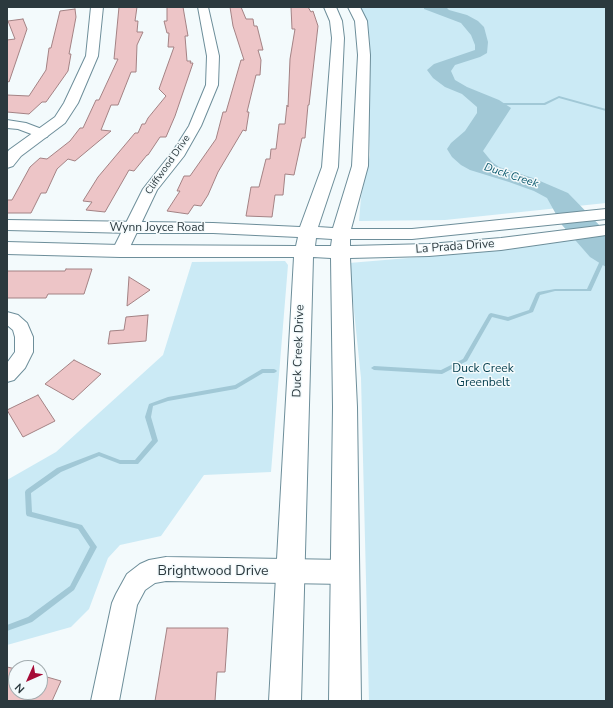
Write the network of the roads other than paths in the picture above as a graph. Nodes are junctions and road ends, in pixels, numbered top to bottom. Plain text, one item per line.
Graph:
1 (97, 7) edge
2 (203, 7) edge
3 (330, 7) edge
4 (354, 7) edge
5 (7, 124) edge
6 (42, 134) junction
7 (7, 163) edge
8 (606, 214) edge
9 (7, 225) edge
10 (131, 228) junction
11 (606, 230) edge
12 (305, 242) junction
13 (341, 243) junction
14 (7, 248) edge
15 (120, 251) junction
16 (7, 318) edge
17 (7, 375) edge
18 (291, 572) junction
19 (345, 572) junction
20 (105, 701) edge
21 (285, 701) edge
22 (345, 701) edge

1 - 6 main road
2 - 10 street, Cliffwood Drive
3 - 12 main road, Duck Creek Drive
4 - 13 main road
5 - 6 street
6 - 7 main road
8 - 13 main road, La Prada Drive
9 - 10 main road, Wynn Joyce Road
10 - 12 main road, Wynn Joyce Road
10 - 15 street, Cliffwood Drive
11 - 13 main road, La Prada Drive
12 - 13 main road, La Prada Drive
12 - 15 main road, Wynn Joyce Road
12 - 18 main road, Duck Creek Drive
13 - 19 main road
14 - 15 main road, Wynn Joyce Road
16 - 17 street
18 - 19 street, Brightwood Drive
18 - 20 street, Brightwood Drive
18 - 21 main road, Duck Creek Drive
19 - 22 main road

